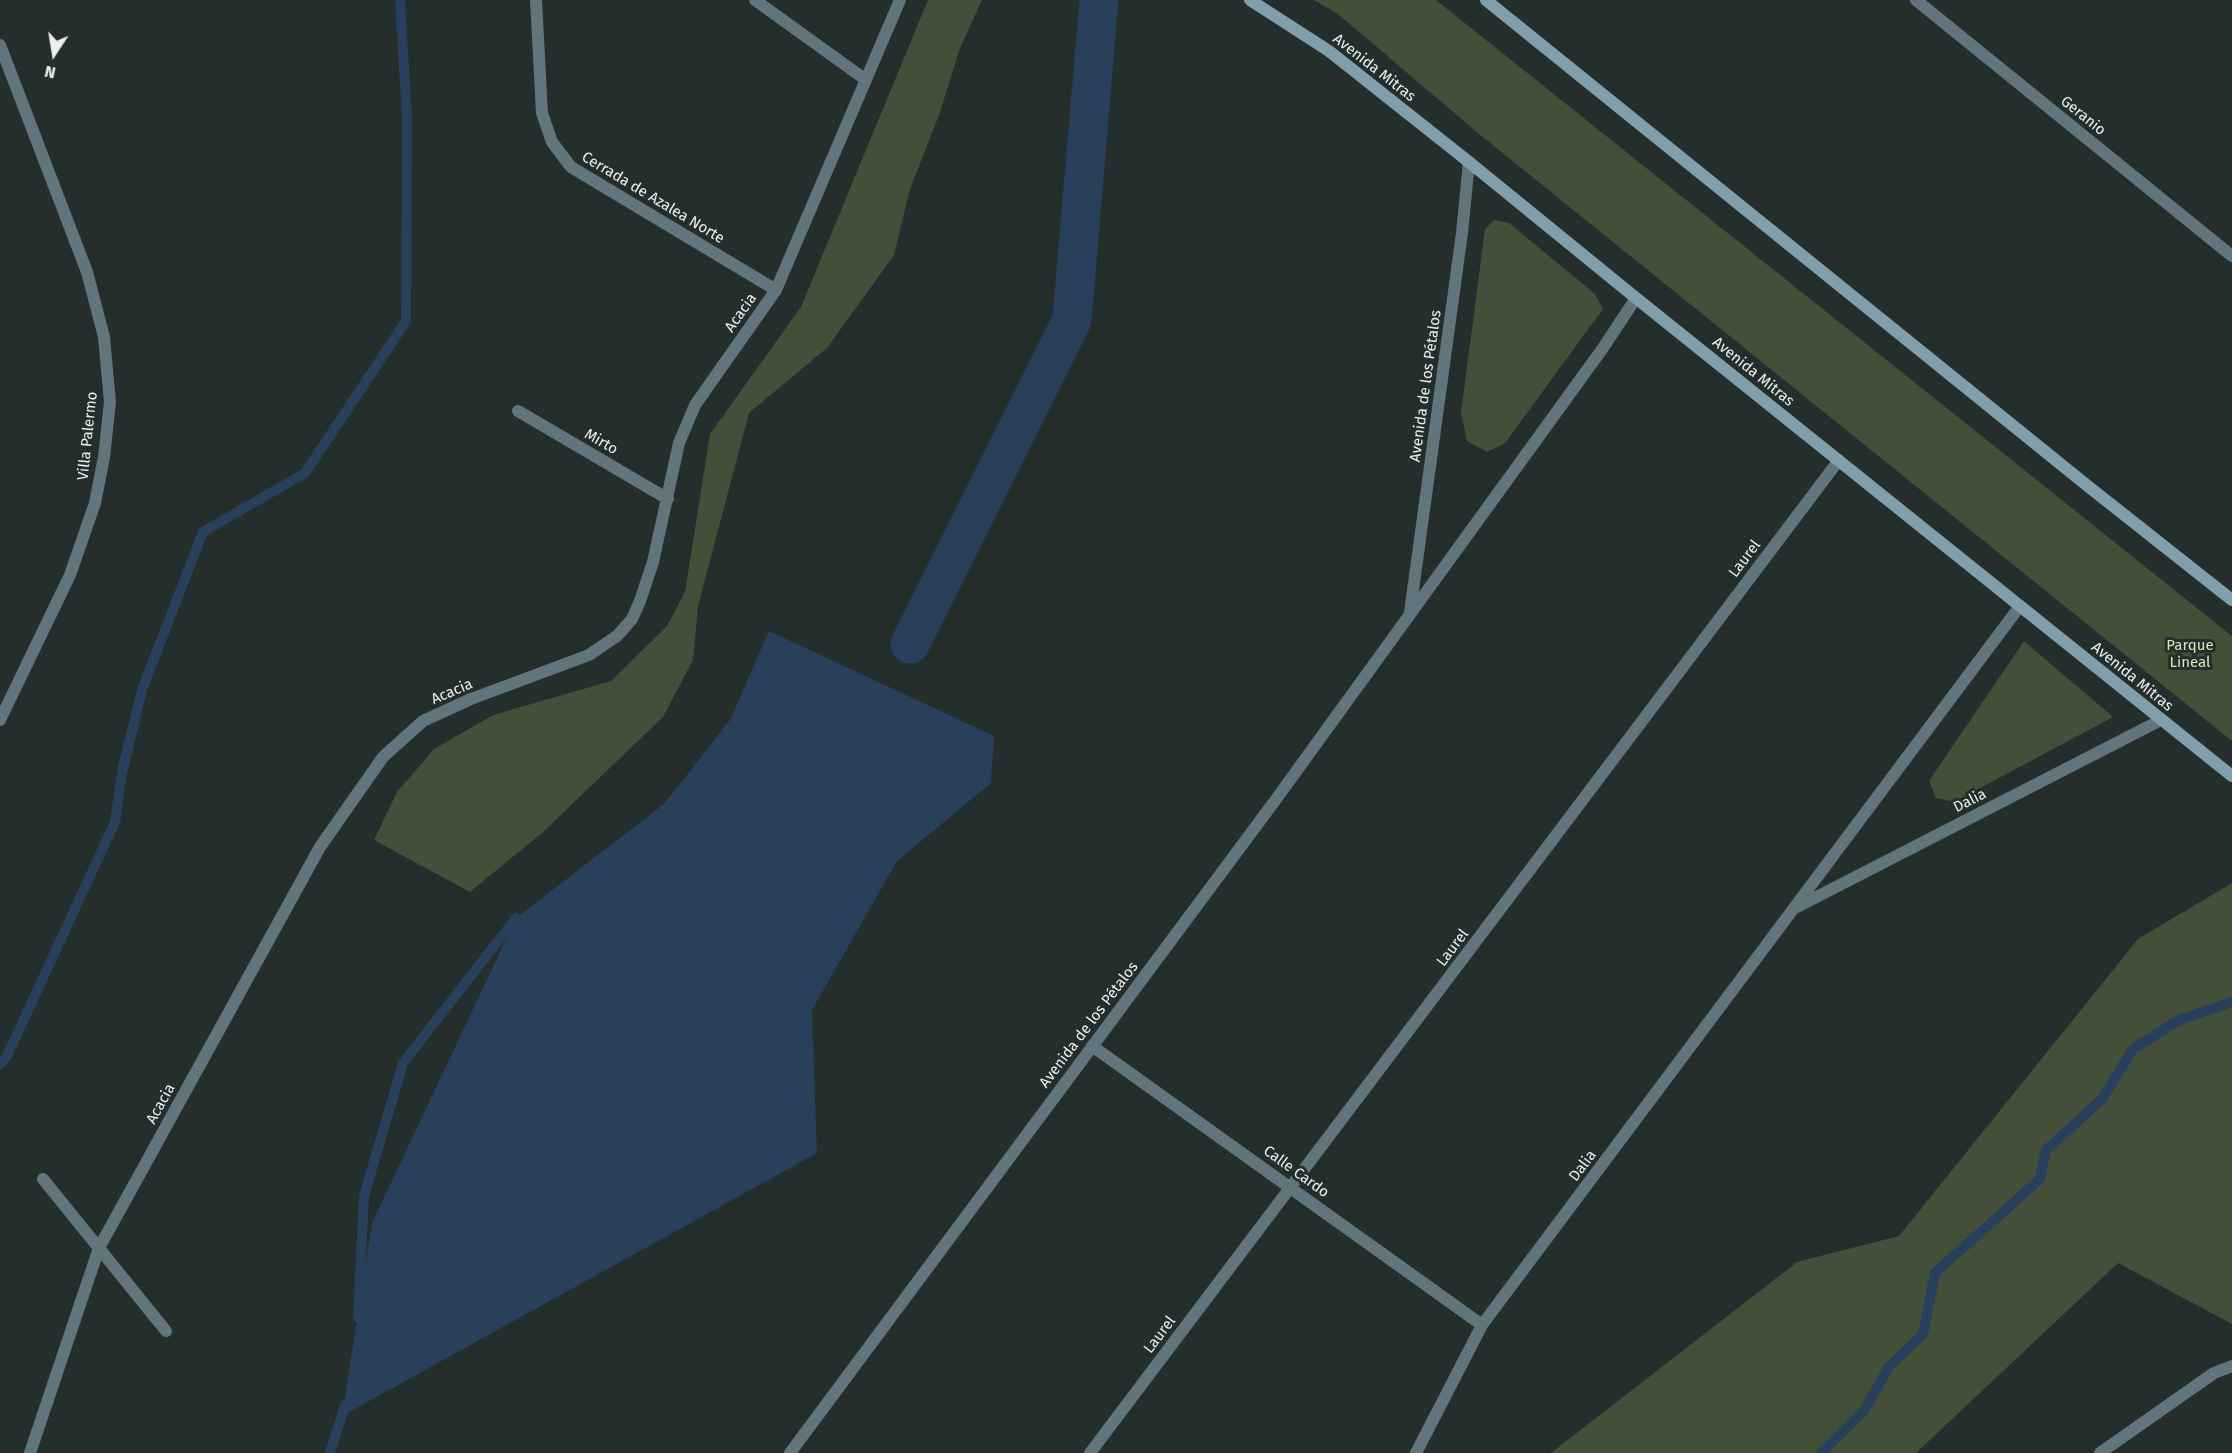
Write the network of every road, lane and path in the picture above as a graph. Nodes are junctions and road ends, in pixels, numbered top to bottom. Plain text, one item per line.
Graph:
1 (536, 0) edge
2 (755, 0) edge
3 (900, 0) edge
4 (1250, 0) edge
5 (1486, 0) edge
6 (1916, 0) edge
7 (0, 45) edge
8 (866, 80) junction
9 (1469, 162) junction
10 (2232, 256) edge
11 (776, 290) junction
12 (1636, 298) junction
13 (518, 411) dead end
14 (1839, 460) junction
15 (668, 499) junction
16 (2232, 600) edge
17 (2020, 606) junction
18 (1410, 614) junction
19 (0, 720) edge
20 (2161, 720) junction
21 (2232, 776) edge
22 (1793, 909) junction
23 (1092, 1046) junction
24 (43, 1179) dead end
25 (1291, 1187) junction
26 (99, 1248) junction
27 (1482, 1325) junction
28 (166, 1331) dead end
29 (2232, 1366) edge
30 (30, 1453) edge
31 (790, 1453) edge
32 (1090, 1453) edge
33 (1416, 1453) edge
34 (2100, 1453) edge

1 - 11 street, Cerrada de Azalea Norte
2 - 8 street
3 - 8 street, Acacia
4 - 9 street, Avenida Mitras
5 - 16 street
6 - 10 street, Geranio
7 - 19 street, Villa Palermo
8 - 11 street, Acacia
9 - 12 street, Avenida Mitras
9 - 18 street, Avenida de los Pétalos
11 - 15 street, Acacia
12 - 14 street, Avenida Mitras
12 - 18 street, Avenida de los Pétalos
13 - 15 street, Mirto
14 - 17 street, Avenida Mitras
14 - 25 street, Laurel
15 - 26 street, Acacia
17 - 20 street, Avenida Mitras
17 - 22 street, Dalia
18 - 23 street, Avenida de los Pétalos
20 - 21 street, Avenida Mitras
20 - 22 street, Dalia
22 - 27 street, Dalia
23 - 25 street, Calle Cardo
23 - 31 street, Avenida de los Pétalos
24 - 26 street
25 - 27 street, Calle Cardo
25 - 32 street, Laurel
26 - 28 street
26 - 30 street, Acacia
27 - 33 street, Dalia
29 - 34 street

